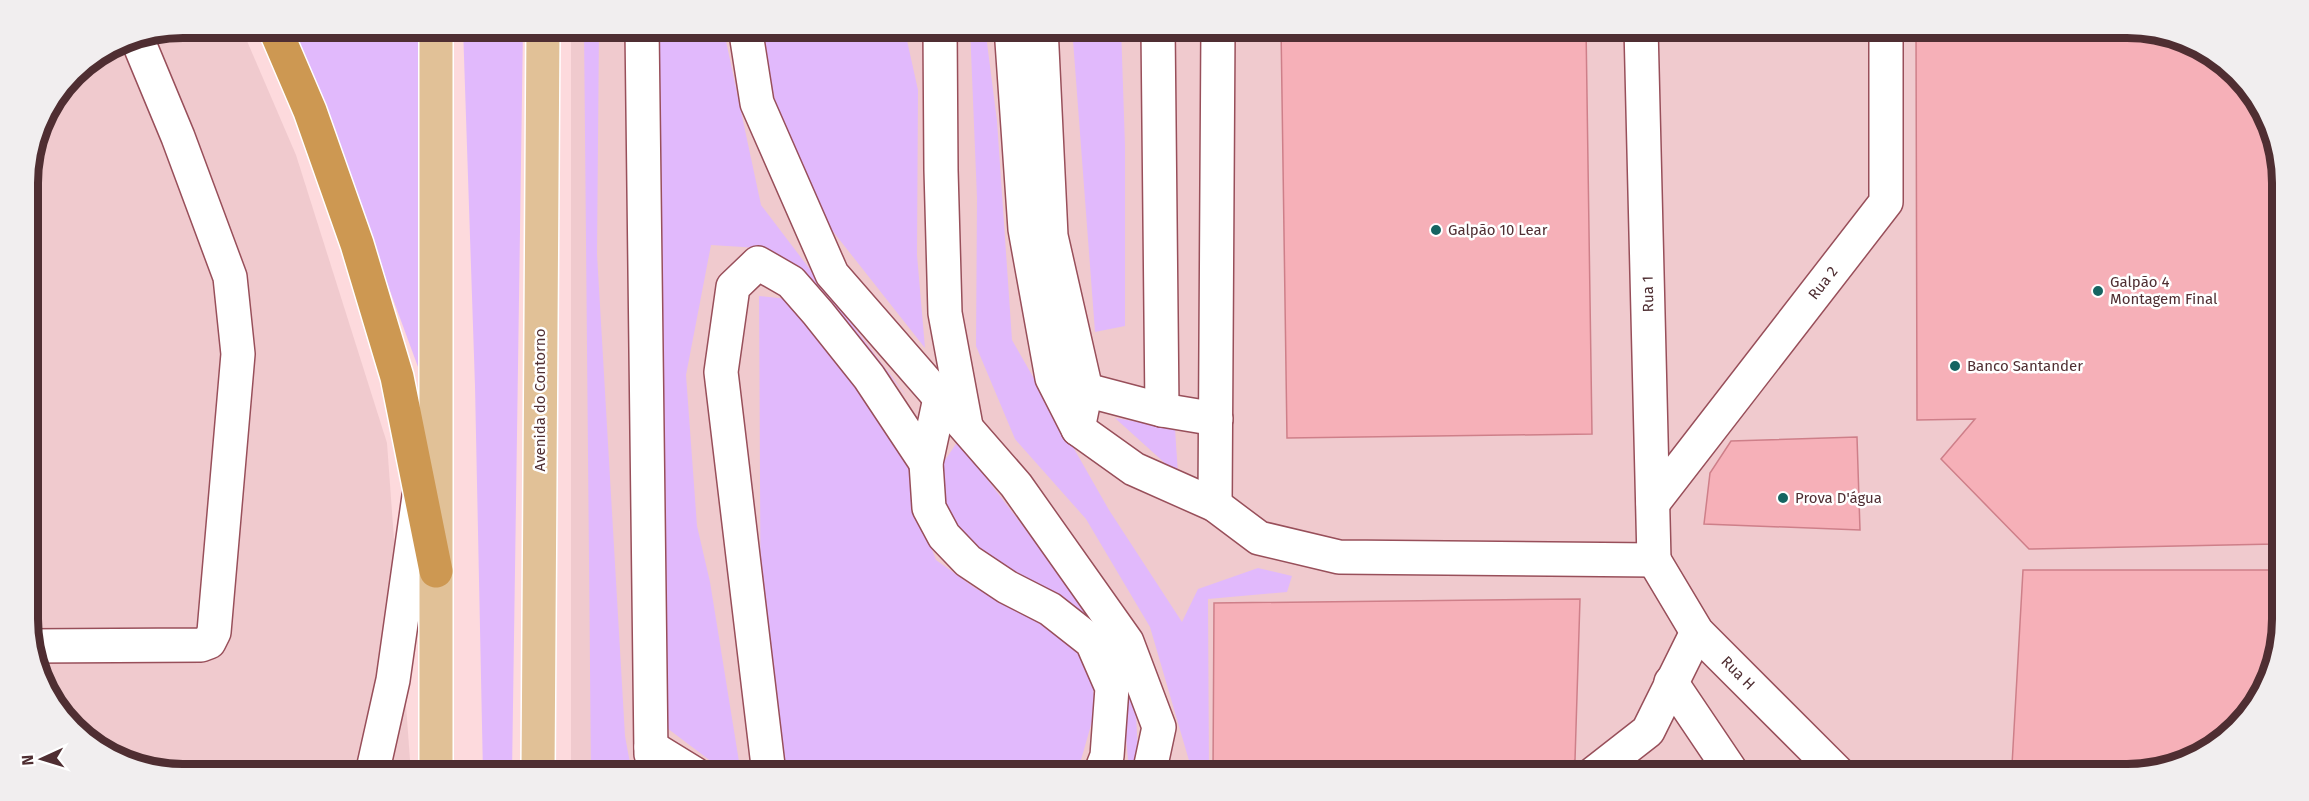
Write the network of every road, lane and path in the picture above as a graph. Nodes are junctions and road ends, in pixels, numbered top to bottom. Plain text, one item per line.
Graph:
1 (279, 38) edge
2 (436, 38) edge
3 (543, 38) edge
4 (642, 38) edge
5 (747, 38) edge
6 (940, 38) edge
7 (1012, 38) edge
8 (1042, 38) edge
9 (1158, 38) edge
10 (1218, 38) edge
11 (1641, 38) edge
12 (1886, 38) edge
13 (139, 44) edge
14 (1086, 390) junction
15 (940, 398) junction
16 (1162, 410) junction
17 (1216, 419) junction
18 (966, 428) junction
19 (1078, 429) junction
20 (926, 463) junction
21 (419, 491) junction
22 (1653, 502) junction
23 (1215, 505) junction
24 (1654, 560) junction
25 (436, 572) junction
26 (1697, 632) junction
27 (40, 646) edge
28 (1671, 682) junction
29 (655, 760) edge
30 (1607, 763) edge
31 (1726, 763) edge
32 (1828, 763) edge
33 (374, 764) edge
34 (436, 764) edge
35 (538, 764) edge
36 (768, 764) edge
37 (1104, 764) edge
38 (1151, 764) edge

1 - 21 highway
2 - 25 main road
3 - 35 main road, Avenida do Contorno
4 - 29 lane
5 - 15 lane
6 - 18 lane
7 - 19 lane
8 - 14 lane
9 - 16 lane
10 - 17 lane
11 - 22 lane, Rua 1
12 - 22 lane, Rua 2
13 - 27 lane
14 - 16 lane
14 - 19 lane
15 - 18 lane
15 - 20 lane
16 - 17 lane
17 - 23 lane
18 - 38 lane
19 - 23 lane
20 - 36 lane
20 - 37 lane
21 - 25 highway
21 - 33 lane
22 - 24 lane, Rua 1
23 - 24 lane
24 - 26 lane, Rua H
25 - 34 main road
26 - 28 lane
26 - 32 lane, Rua H
28 - 30 lane
28 - 31 lane

